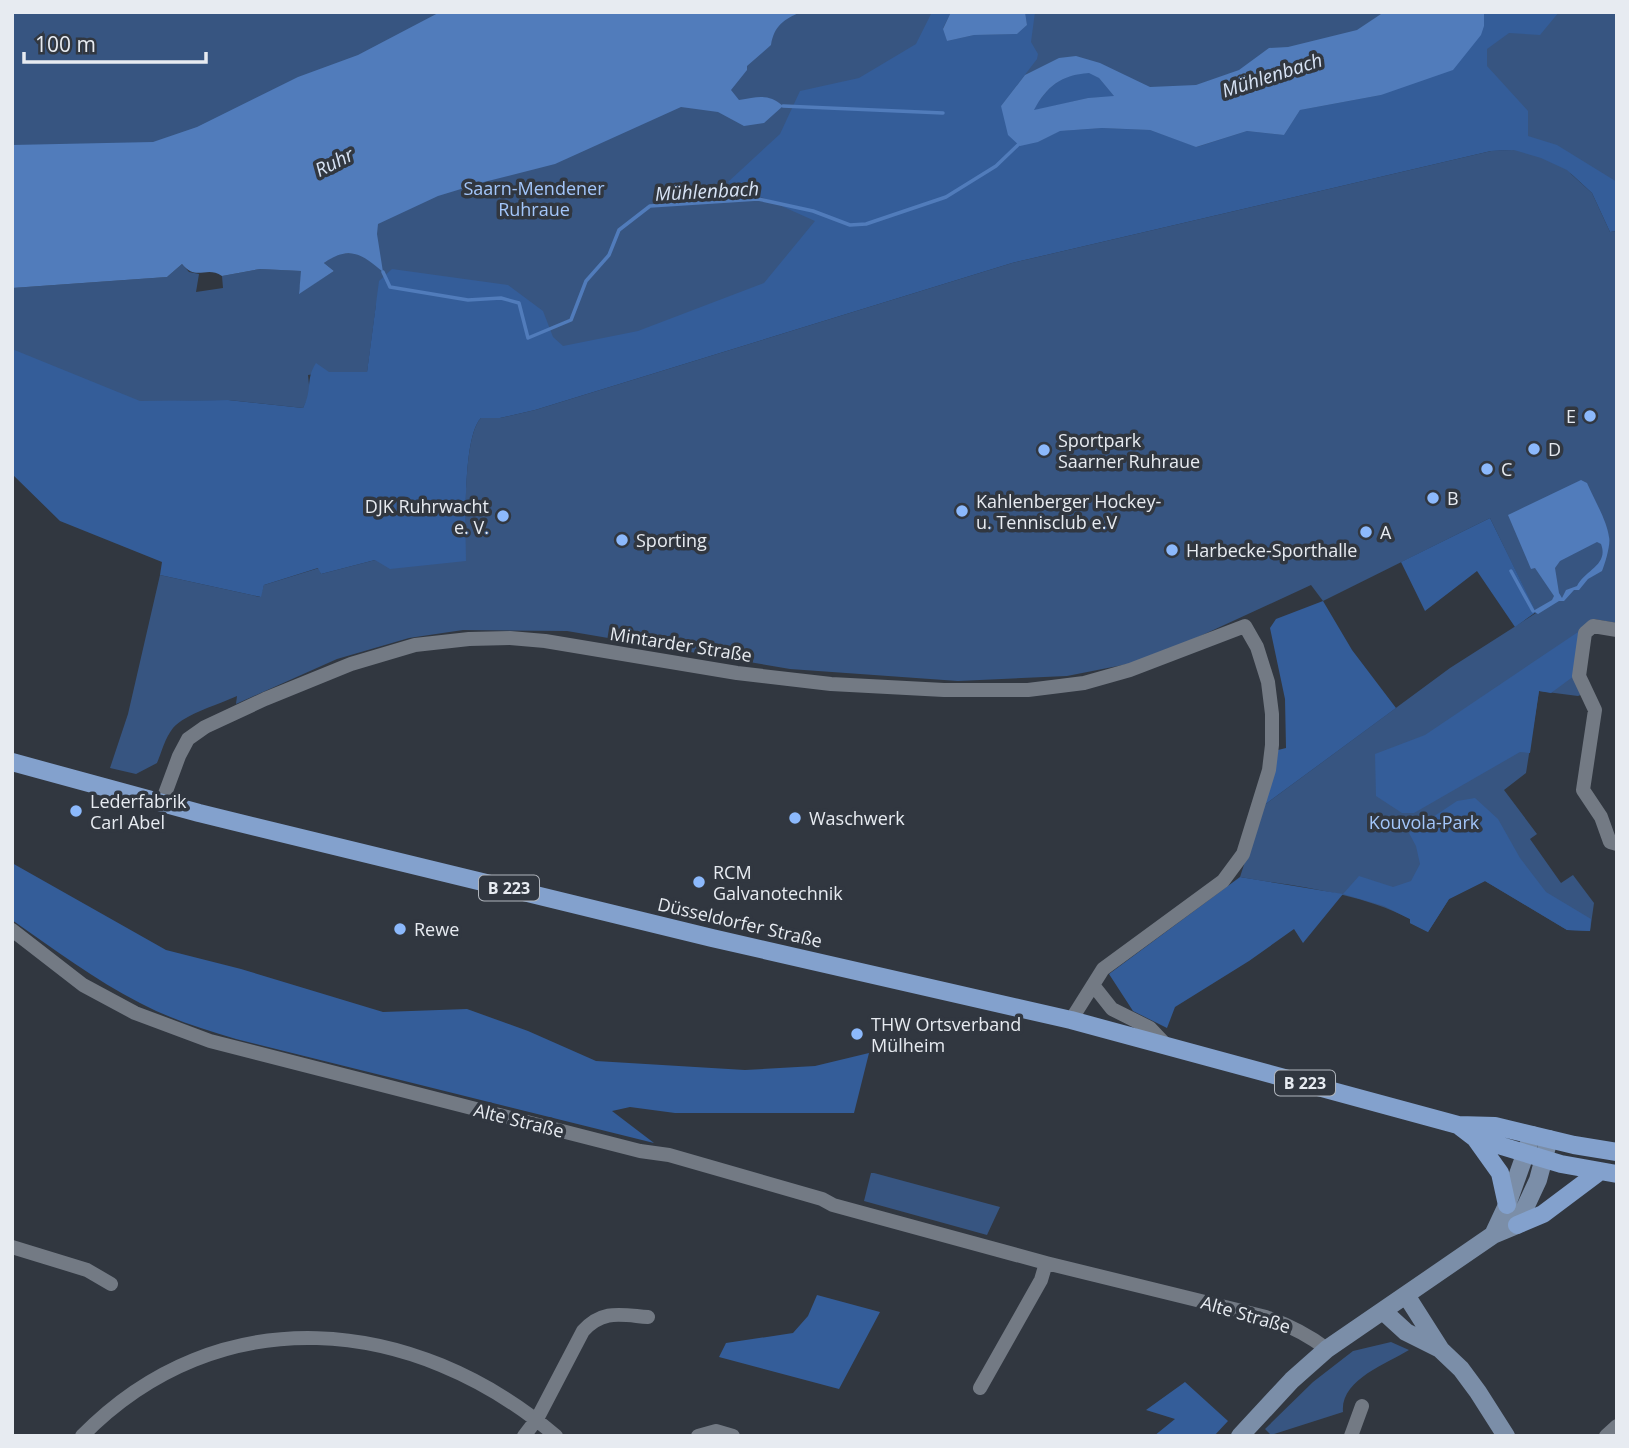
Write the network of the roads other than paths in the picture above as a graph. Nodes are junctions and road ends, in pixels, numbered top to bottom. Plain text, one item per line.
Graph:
1 (1617, 630) edge
2 (12, 762) edge
3 (162, 802) junction
4 (1617, 844) edge
5 (12, 930) edge
6 (1093, 985) junction
7 (1071, 1020) junction
8 (1170, 1048) junction
9 (1458, 1125) junction
10 (1541, 1137) junction
11 (1475, 1138) junction
12 (1617, 1152) edge
13 (1535, 1156) junction
14 (1608, 1173) edge
15 (1507, 1205) junction
16 (1517, 1225) junction
17 (1493, 1235) junction
18 (12, 1247) edge
19 (1046, 1263) junction
20 (111, 1284) dead end
21 (1406, 1295) junction
22 (1383, 1311) junction
23 (648, 1317) dead end
24 (1327, 1349) junction
25 (1441, 1350) junction
26 (980, 1388) dead end
27 (1362, 1406) dead end
28 (537, 1419) junction
29 (1617, 1426) edge
30 (82, 1436) edge
31 (524, 1436) edge
32 (556, 1436) edge
33 (698, 1436) edge
34 (733, 1436) edge
35 (1240, 1436) edge
36 (1351, 1436) edge
37 (1506, 1436) edge
38 (1606, 1436) edge

1 - 4 street
2 - 3 main road, Düsseldorfer Straße / B 223
3 - 6 street, Mintarder Straße
3 - 7 main road, Düsseldorfer Straße / B 223
5 - 19 street, Alte Straße
6 - 7 street
6 - 8 street
7 - 8 main road, Düsseldorfer Straße / B 223
8 - 9 main road, Düsseldorfer Straße / B 223
9 - 10 main road, Düsseldorfer Straße / B 223
9 - 11 main road, Düsseldorfer Straße / B 223
10 - 12 main road, B 223
10 - 13 main road
11 - 13 main road, Düsseldorfer Straße / B 223
11 - 15 main road
13 - 14 main road, B 223
13 - 15 main road
13 - 16 main road
14 - 16 main road
15 - 17 main road
16 - 17 main road
17 - 21 main road
18 - 20 street
19 - 24 street, Alte Straße
19 - 26 street
21 - 22 main road
21 - 25 main road
22 - 24 main road
22 - 25 main road
23 - 28 street
24 - 35 main road
25 - 37 main road
27 - 36 street
28 - 30 street
28 - 31 street
28 - 32 street
29 - 38 street
33 - 34 street

